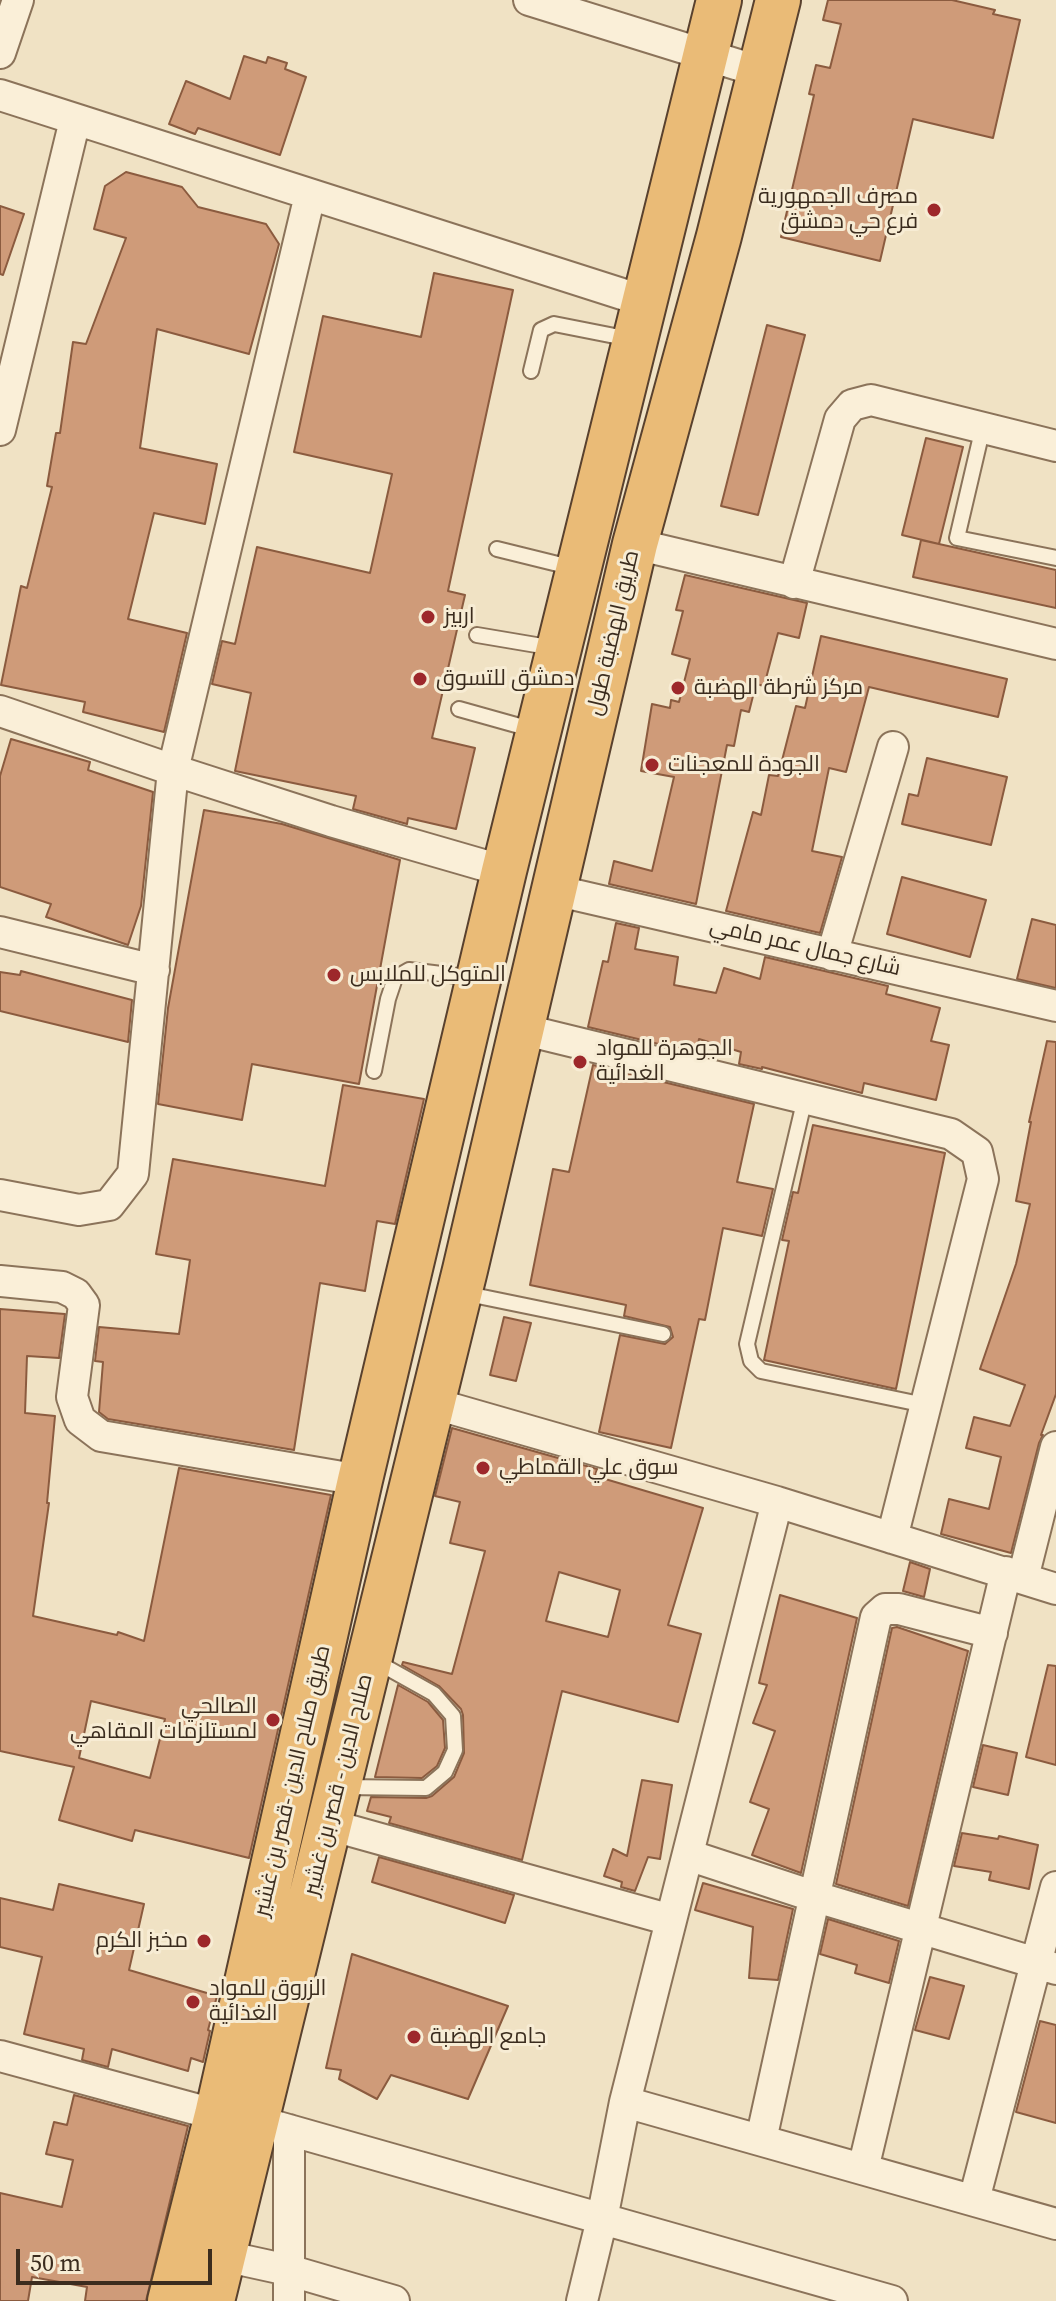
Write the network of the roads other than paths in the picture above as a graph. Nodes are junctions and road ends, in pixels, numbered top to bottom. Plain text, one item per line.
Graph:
1 (18, 0) edge
2 (529, 0) edge
3 (719, 0) edge
4 (778, 0) edge
5 (0, 53) edge
6 (706, 55) junction
7 (761, 72) junction
8 (0, 95) edge
9 (75, 120) junction
10 (310, 195) junction
11 (639, 320) junction
12 (531, 371) dead end
13 (983, 427) junction
14 (0, 430) edge
15 (1056, 446) edge
16 (635, 544) junction
17 (497, 549) dead end
18 (1056, 558) edge
19 (578, 569) junction
20 (794, 583) junction
21 (477, 635) dead end
22 (1056, 644) edge
23 (559, 649) junction
24 (459, 709) dead end
25 (0, 711) edge
26 (538, 731) junction
27 (893, 747) dead end
28 (173, 770) junction
29 (504, 871) junction
30 (554, 890) junction
31 (0, 932) edge
32 (832, 955) junction
33 (154, 970) junction
34 (479, 979) junction
35 (1056, 1006) edge
36 (521, 1029) junction
37 (374, 1071) dead end
38 (805, 1098) junction
39 (0, 1195) edge
40 (0, 1281) edge
41 (462, 1281) junction
42 (663, 1334) dead end
43 (432, 1403) junction
44 (925, 1405) junction
45 (1056, 1447) edge
46 (360, 1480) junction
47 (777, 1502) junction
48 (892, 1538) junction
49 (1015, 1575) junction
50 (1056, 1589) edge
51 (992, 1633) junction
52 (370, 1659) junction
53 (334, 1806) junction
54 (688, 1855) junction
55 (1056, 1887) edge
56 (816, 1897) junction
57 (671, 1920) junction
58 (921, 1929) junction
59 (1046, 1967) edge
60 (0, 2056) edge
61 (625, 2102) junction
62 (255, 2122) junction
63 (761, 2140) junction
64 (863, 2169) junction
65 (974, 2200) junction
66 (602, 2219) junction
67 (1056, 2224) edge
68 (224, 2256) junction
69 (288, 2270) junction
70 (833, 2293) edge
71 (170, 2301) edge
72 (212, 2301) edge
73 (289, 2301) edge
74 (394, 2301) edge
75 (582, 2301) edge
76 (892, 2301) edge

1 - 5 street
2 - 6 street
3 - 6 highway
4 - 7 highway, طريق الهضبة طول
6 - 7 street
6 - 11 highway
7 - 16 highway, طريق الهضبة طول
8 - 9 street
9 - 10 street
9 - 14 street
10 - 11 street
10 - 28 street
11 - 12 lane
11 - 19 highway
13 - 15 street
13 - 18 lane
13 - 20 street
16 - 20 street
16 - 30 highway, طريق الهضبة طول
17 - 19 lane
19 - 23 highway
20 - 22 street
21 - 23 lane
23 - 26 highway
24 - 26 lane
25 - 28 street
26 - 29 highway
27 - 32 street
28 - 29 street
28 - 33 street
29 - 34 highway
30 - 32 street, شارع جمال عمر مامي
30 - 36 highway, طريق الهضبة طول
31 - 33 street
32 - 35 street, شارع جمال عمر مامي
33 - 39 street
34 - 37 lane
34 - 46 highway, طريق صلاح الدين -قصر بن غشير
36 - 38 street
36 - 41 highway, طريق الهضبة طول
38 - 44 street
38 - 44 lane
40 - 46 street
41 - 42 lane
41 - 43 highway, صلاح الدين - قصر بن غشير
43 - 47 street
43 - 52 highway, صلاح الدين - قصر بن غشير
44 - 48 street
45 - 49 street
46 - 62 highway, طريق صلاح الدين -قصر بن غشير
47 - 48 street
47 - 54 street
48 - 49 street
49 - 50 street
49 - 51 street
51 - 56 street
51 - 58 street
52 - 53 highway, صلاح الدين - قصر بن غشير
52 - 53 lane
53 - 57 street
53 - 62 highway, صلاح الدين - قصر بن غشير
54 - 56 street
54 - 57 street
55 - 59 street
56 - 58 street
56 - 63 street
57 - 61 street
58 - 59 street
58 - 64 street
59 - 65 street
60 - 62 street
61 - 63 street
61 - 66 street
62 - 66 street
62 - 68 highway, صلاح الدين - قصر بن غشير
62 - 69 street
62 - 71 highway, طريق صلاح الدين -قصر بن غشير
63 - 64 street
64 - 65 street
65 - 67 street
66 - 70 street
66 - 75 street
68 - 69 street
68 - 72 highway, صلاح الدين - قصر بن غشير
69 - 73 street
69 - 74 street
70 - 76 street

